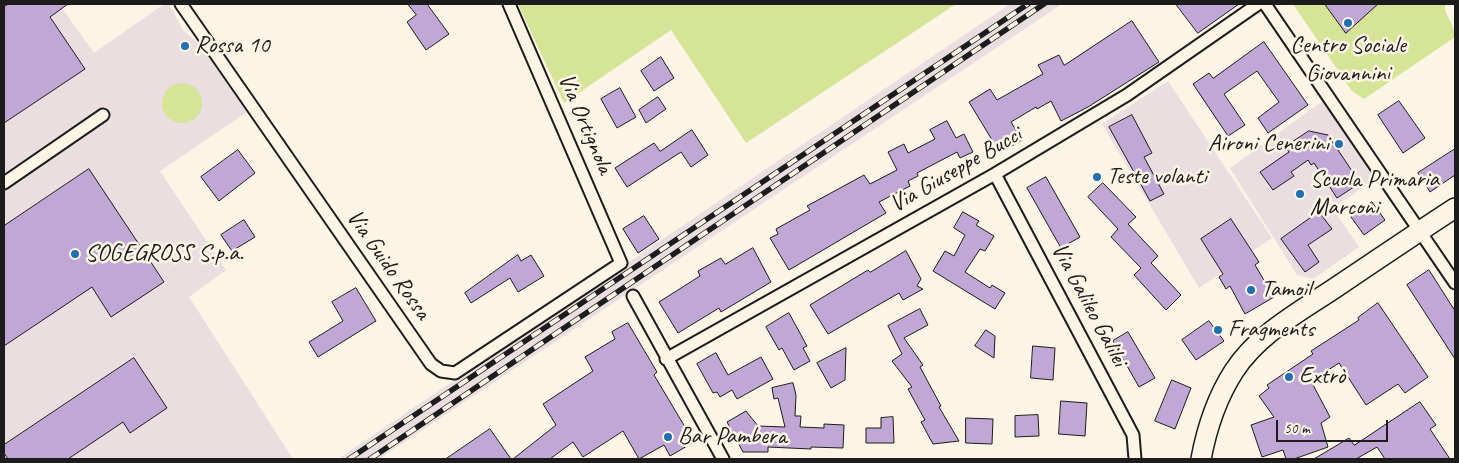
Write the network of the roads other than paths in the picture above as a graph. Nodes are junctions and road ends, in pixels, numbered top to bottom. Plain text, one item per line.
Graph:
1 (181, 4) edge
2 (509, 4) edge
3 (1258, 4) edge
4 (1265, 4) edge
5 (103, 115) dead end
6 (995, 174) junction
7 (4, 183) edge
8 (1455, 208) edge
9 (1421, 230) junction
10 (621, 262) joint
11 (1455, 283) edge
12 (634, 296) dead end
13 (666, 359) junction
14 (722, 459) edge
15 (1135, 459) edge
16 (1201, 459) edge

1 - 10 street, Via Guido Rossa
2 - 10 street, Via Ortignola
3 - 6 street, Via Giuseppe Bucci
4 - 9 street
5 - 7 street
6 - 13 street, Via Giuseppe Bucci
6 - 15 street, Via Galileo Galilei
8 - 9 main road
9 - 11 street
9 - 16 main road
12 - 13 street
13 - 14 street

